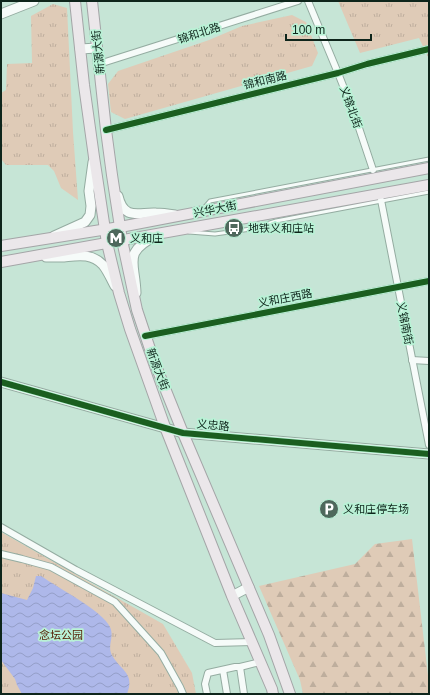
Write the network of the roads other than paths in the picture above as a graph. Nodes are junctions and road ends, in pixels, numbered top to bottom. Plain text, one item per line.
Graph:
1 (34, 1) edge
2 (75, 1) edge
3 (92, 1) edge
4 (298, 1) edge
5 (308, 1) edge
6 (1, 14) edge
7 (97, 48) junction
8 (80, 49) junction
9 (429, 49) edge
10 (99, 64) junction
11 (338, 73) junction
12 (106, 130) junction
13 (94, 157) junction
14 (429, 159) edge
15 (429, 168) edge
16 (373, 170) junction
17 (112, 175) junction
18 (429, 185) edge
19 (429, 192) edge
20 (382, 200) junction
21 (200, 211) junction
22 (181, 215) junction
23 (120, 227) junction
24 (105, 229) junction
25 (167, 232) junction
26 (51, 238) junction
27 (122, 240) junction
28 (107, 243) junction
29 (1, 246) edge
30 (34, 256) junction
31 (1, 262) edge
32 (429, 281) edge
33 (398, 287) junction
34 (119, 293) junction
35 (137, 310) junction
36 (145, 336) junction
37 (412, 360) junction
38 (429, 361) edge
39 (1, 382) edge
40 (165, 428) junction
41 (183, 433) junction
42 (429, 445) edge
43 (429, 454) edge
44 (1, 527) edge
45 (1, 554) edge
46 (249, 587) junction
47 (232, 596) junction
48 (252, 642) junction
49 (260, 662) junction
50 (240, 667) junction
51 (223, 670) junction
52 (183, 694) edge
53 (207, 694) edge
54 (227, 694) edge
55 (244, 694) edge
56 (273, 694) edge
57 (290, 694) edge

1 - 6 street
2 - 8 main road
3 - 7 main road, 新源大街
4 - 10 street, 锦和北路
5 - 11 street, 义锦北街
7 - 8 street
7 - 10 main road, 新源大街
8 - 13 main road
9 - 11 street, 锦和南路
10 - 12 main road, 新源大街
11 - 12 street, 锦和南路
11 - 16 street, 义锦北街
12 - 17 main road, 新源大街
13 - 24 main road
13 - 26 street
14 - 16 lane
15 - 21 main road, 兴华大街
16 - 21 lane
17 - 22 street
17 - 23 main road, 新源大街
18 - 25 main road, 兴华大街
19 - 20 lane
20 - 25 lane
20 - 33 street, 义锦南街
21 - 22 main road, 兴华大街
22 - 23 main road, 兴华大街
23 - 24 main road, 兴华大街
23 - 27 main road, 新源大街
24 - 26 main road, 兴华大街
24 - 28 main road
25 - 27 main road, 兴华大街
25 - 35 street
26 - 29 main road, 兴华大街
27 - 28 main road, 兴华大街
27 - 35 main road, 新源大街
28 - 30 main road, 兴华大街
28 - 34 main road
30 - 31 main road, 兴华大街
30 - 34 street
32 - 33 street, 义和庄西路
33 - 36 street, 义和庄西路
33 - 37 street, 义锦南街
34 - 40 main road
35 - 36 main road, 新源大街
36 - 41 main road, 新源大街
37 - 38 street
37 - 42 street, 义锦南街
39 - 40 street, 义忠路
40 - 41 street, 义忠路
40 - 47 main road
41 - 43 street, 义忠路
41 - 46 main road, 新源大街
44 - 48 street
45 - 52 street
46 - 47 street
46 - 57 main road, 新源大街
47 - 48 main road
48 - 49 main road
49 - 50 street
49 - 56 main road
50 - 51 street
50 - 55 street
51 - 53 street
51 - 54 street

